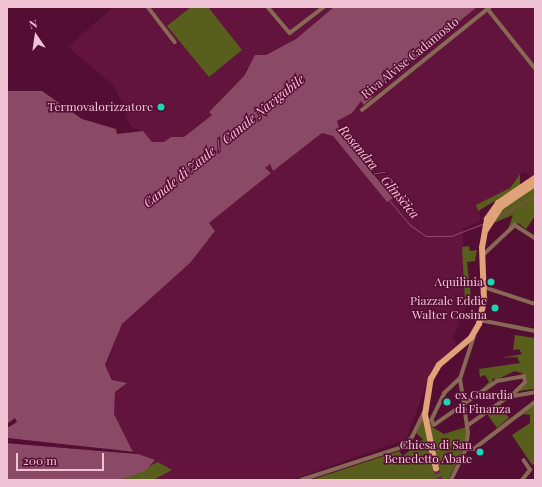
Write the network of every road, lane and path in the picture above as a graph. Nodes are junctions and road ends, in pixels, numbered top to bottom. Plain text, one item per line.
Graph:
1 (148, 7) edge
2 (268, 7) edge
3 (324, 7) edge
4 (489, 8) edge
5 (175, 42) dead end
6 (535, 68) edge
7 (362, 110) dead end
8 (535, 178) edge
9 (535, 184) edge
10 (488, 221) junction
11 (535, 238) edge
12 (482, 256) junction
13 (484, 288) junction
14 (535, 304) edge
15 (480, 320) junction
16 (535, 331) edge
17 (475, 333) junction
18 (466, 342) junction
19 (471, 352) junction
20 (460, 379) junction
21 (535, 392) edge
22 (515, 393) junction
23 (535, 402) edge
24 (463, 406) junction
25 (425, 410) junction
26 (467, 426) junction
27 (466, 450) junction
28 (524, 461) dead end
29 (436, 469) tunnel mouth
30 (302, 480) edge
31 (451, 480) edge
32 (522, 480) edge

1 - 5 street
2 - 3 street
4 - 6 street
4 - 7 street, Riva Alvise Cadamosto
8 - 10 main road
9 - 10 main road
10 - 12 main road
11 - 12 street
12 - 13 main road
13 - 14 street
13 - 15 main road
15 - 16 street
15 - 17 main road
17 - 18 main road
17 - 19 street
18 - 19 street
18 - 25 main road
19 - 20 street
20 - 24 street
20 - 24 street
21 - 22 street
22 - 24 street
22 - 26 street
23 - 27 street
24 - 26 street
25 - 29 main road
25 - 30 street
26 - 27 street
27 - 31 street
28 - 32 street

